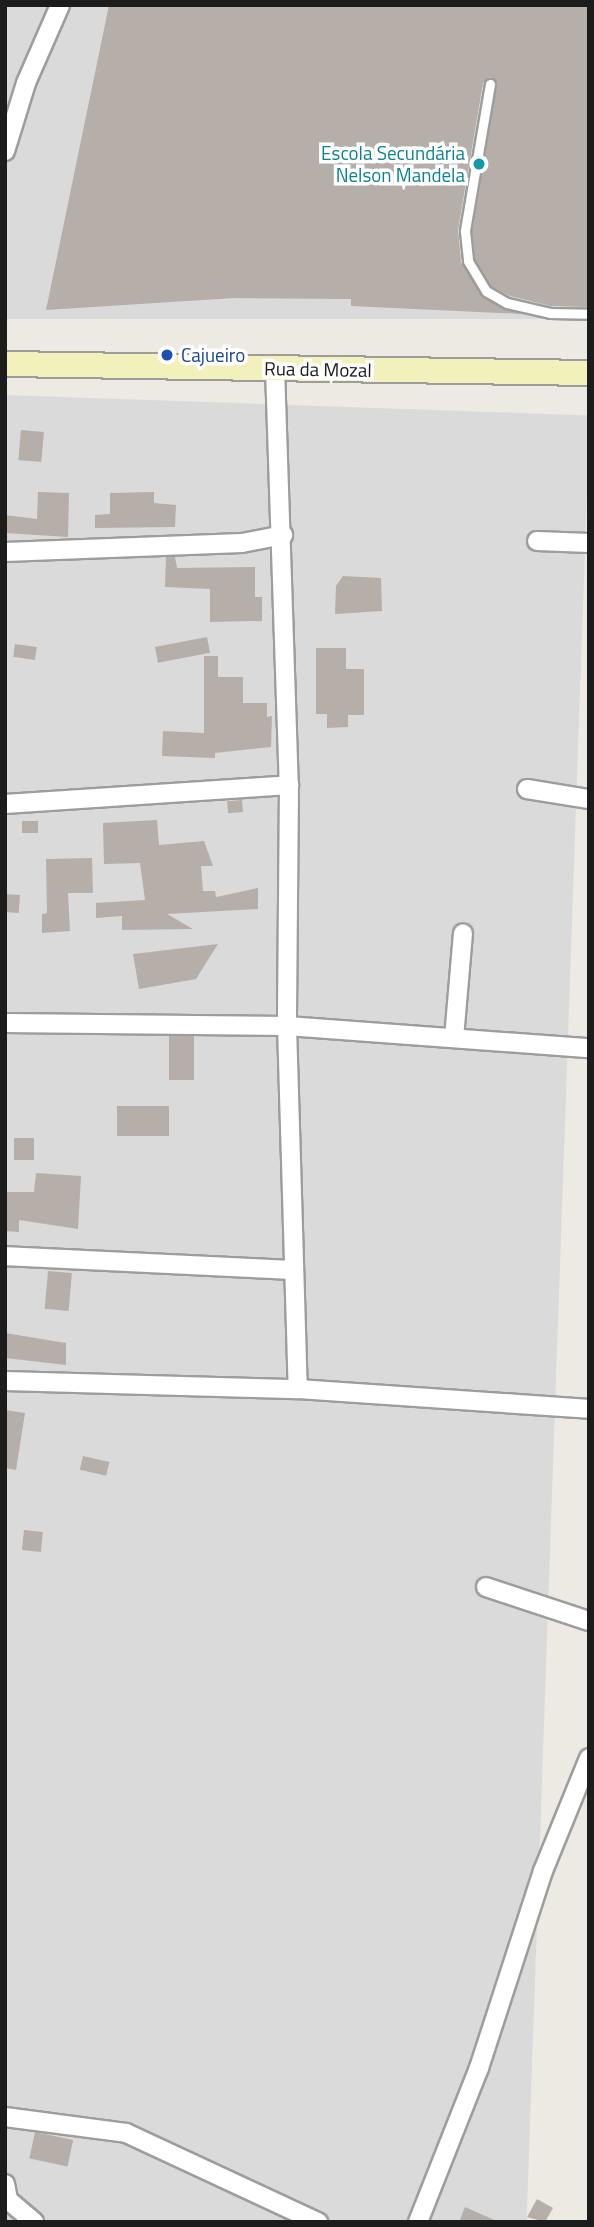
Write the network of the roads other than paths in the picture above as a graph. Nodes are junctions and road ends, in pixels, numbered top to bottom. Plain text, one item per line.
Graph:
1 (60, 5) edge
2 (490, 85) dead end
3 (5, 152) edge
4 (589, 314) edge
5 (5, 364) edge
6 (275, 369) junction
7 (589, 373) edge
8 (283, 535) junction
9 (537, 541) dead end
10 (589, 543) edge
11 (5, 552) edge
12 (289, 785) junction
13 (527, 789) dead end
14 (589, 799) edge
15 (5, 804) edge
16 (463, 933) dead end
17 (5, 1023) edge
18 (287, 1026) junction
19 (454, 1038) junction
20 (589, 1048) edge
21 (5, 1256) edge
22 (294, 1270) junction
23 (5, 1381) edge
24 (298, 1390) junction
25 (589, 1409) edge
26 (486, 1587) dead end
27 (589, 1621) edge
28 (589, 1758) edge
29 (5, 2116) edge
30 (5, 2184) edge
31 (34, 2222) edge
32 (318, 2222) edge
33 (418, 2222) edge

1 - 3 street
2 - 4 lane
5 - 6 main road, Rua da Mozal
6 - 7 main road, Rua da Mozal
6 - 8 street
8 - 11 street
8 - 12 street
9 - 10 street
12 - 15 street
12 - 18 street
13 - 14 street
16 - 19 street
17 - 18 street
18 - 19 street
18 - 22 street
19 - 20 street
21 - 22 street
22 - 24 street
23 - 24 street
24 - 25 street
26 - 27 street
28 - 33 street
29 - 32 street
30 - 31 street

